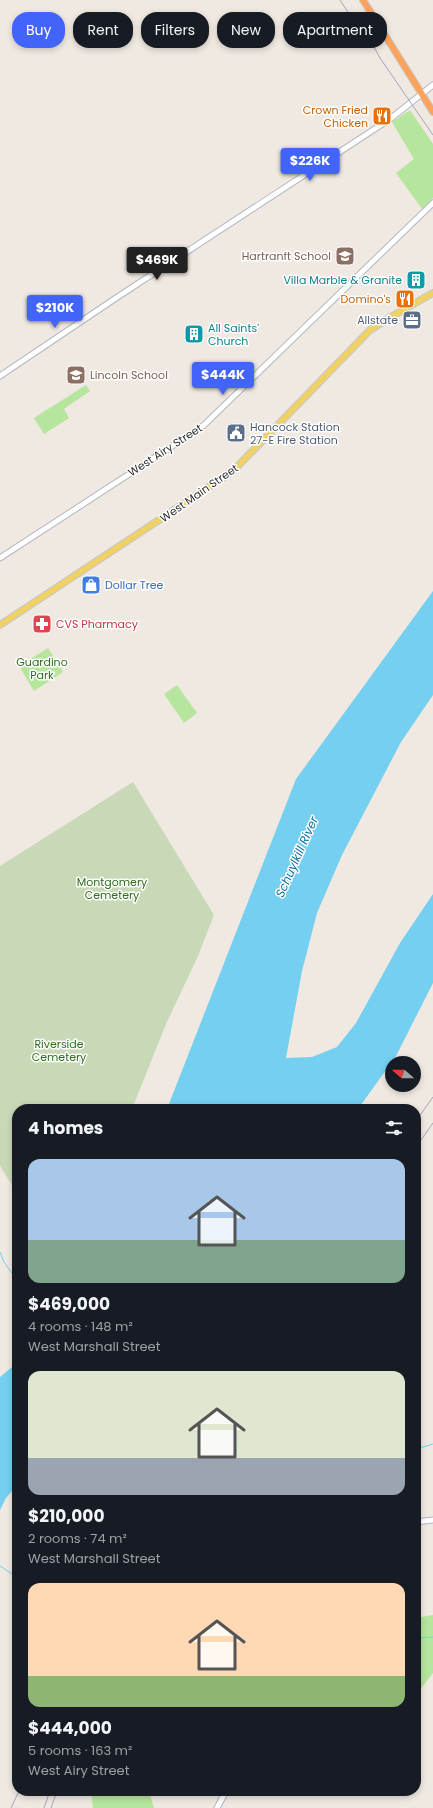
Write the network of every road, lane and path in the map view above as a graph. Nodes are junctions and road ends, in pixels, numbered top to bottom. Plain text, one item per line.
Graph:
1 (363, 0) edge
2 (433, 85) edge
3 (422, 95) junction
4 (433, 112) edge
5 (433, 203) edge
6 (433, 293) edge
7 (0, 376) edge
8 (0, 558) edge
9 (0, 625) edge
10 (433, 1520) edge
11 (421, 1521) edge
12 (223, 1796) edge
13 (216, 1808) edge

1 - 3 highway
2 - 3 main road
3 - 4 highway
3 - 7 main road
5 - 8 main road, West Airy Street
6 - 9 main road, West Main Street
10 - 11 main road
12 - 13 main road

